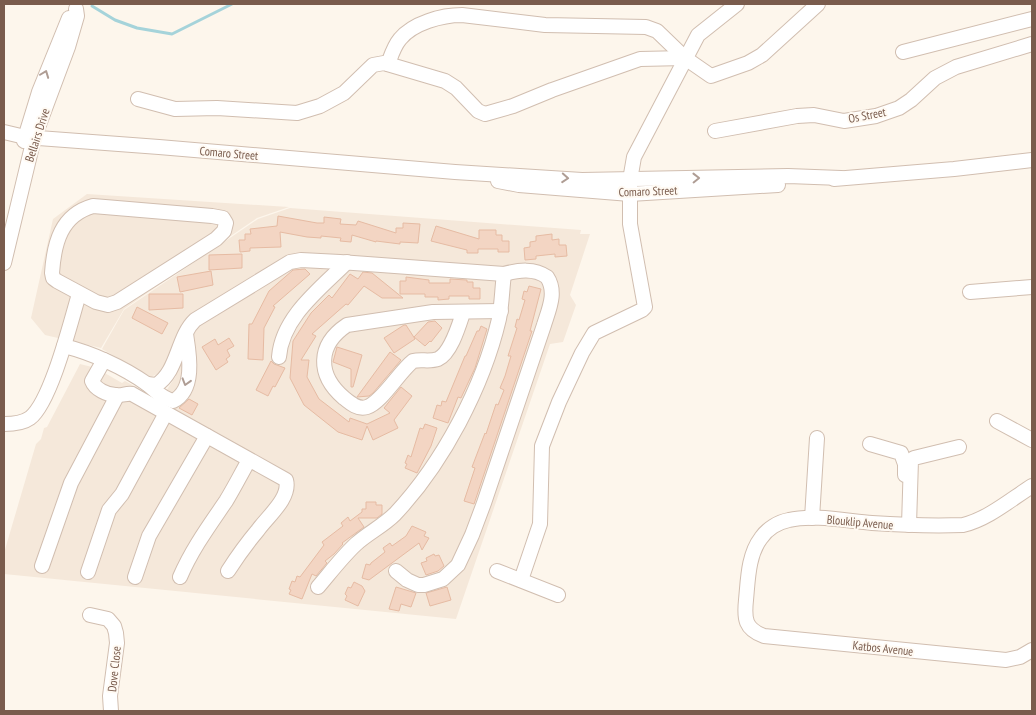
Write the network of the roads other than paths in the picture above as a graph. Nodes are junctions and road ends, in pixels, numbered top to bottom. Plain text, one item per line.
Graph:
1 (737, 4) edge
2 (818, 4) edge
3 (78, 6) edge
4 (1032, 19) edge
5 (1032, 44) edge
6 (903, 52) dead end
7 (685, 58) junction
8 (388, 64) junction
9 (138, 99) dead end
10 (715, 131) dead end
11 (4, 132) edge
12 (29, 138) junction
13 (1032, 160) edge
14 (455, 172) junction
15 (841, 178) junction
16 (630, 180) junction
17 (630, 194) junction
18 (4, 221) edge
19 (347, 262) junction
20 (4, 263) edge
21 (504, 274) junction
22 (1032, 287) edge
23 (970, 292) dead end
24 (78, 294) junction
25 (500, 311) junction
26 (464, 313) junction
27 (186, 334) junction
28 (64, 346) junction
29 (279, 358) dead end
30 (104, 360) junction
31 (147, 384) junction
32 (117, 396) junction
33 (166, 412) junction
34 (997, 421) dead end
35 (4, 424) edge
36 (207, 436) junction
37 (816, 438) dead end
38 (1032, 440) edge
39 (870, 444) dead end
40 (959, 447) dead end
41 (249, 460) junction
42 (1032, 486) edge
43 (812, 518) junction
44 (906, 525) junction
45 (42, 566) dead end
46 (228, 571) dead end
47 (396, 571) dead end
48 (497, 571) dead end
49 (88, 572) dead end
50 (135, 577) dead end
51 (180, 577) dead end
52 (521, 580) junction
53 (318, 587) dead end
54 (558, 595) dead end
55 (744, 612) joint
56 (90, 615) dead end
57 (1032, 650) edge
58 (111, 711) edge

1 - 7 street
2 - 7 street
3 - 12 street, Bellairs Drive
4 - 6 street
5 - 10 street, Os Street
7 - 8 street
7 - 8 street
7 - 16 street
8 - 9 street
11 - 12 street, Comaro Street
12 - 14 street, Comaro Street
12 - 18 street, Bellairs Drive
12 - 20 street, Bellairs Drive
13 - 15 street, Comaro Street
14 -> 16 street, Comaro Street
14 - 17 street, Comaro Street
16 -> 15 street, Comaro Street
15 - 17 street, Comaro Street
16 - 17 street
17 - 52 street
19 - 21 street
19 - 27 street
19 - 29 street
21 - 25 street
21 - 47 street
22 - 23 street
24 - 24 street
24 - 28 street
25 - 26 street
25 - 53 street
26 - 26 street
27 - 31 street
27 -> 31 street
28 - 30 street
28 - 35 street
30 - 31 street
30 - 32 street
32 - 33 street
32 - 45 street
33 - 36 street
33 - 49 street
34 - 38 street
36 - 41 street
36 - 50 street
37 - 43 street
39 - 44 street
40 - 44 street
41 - 46 street
41 - 51 street
42 - 44 street, Blouklip Avenue
43 - 44 street, Blouklip Avenue
43 - 55 street, Blouklip Avenue
48 - 52 street
52 - 54 street
55 - 57 street, Katbos Avenue
56 - 58 street, Dove Close

